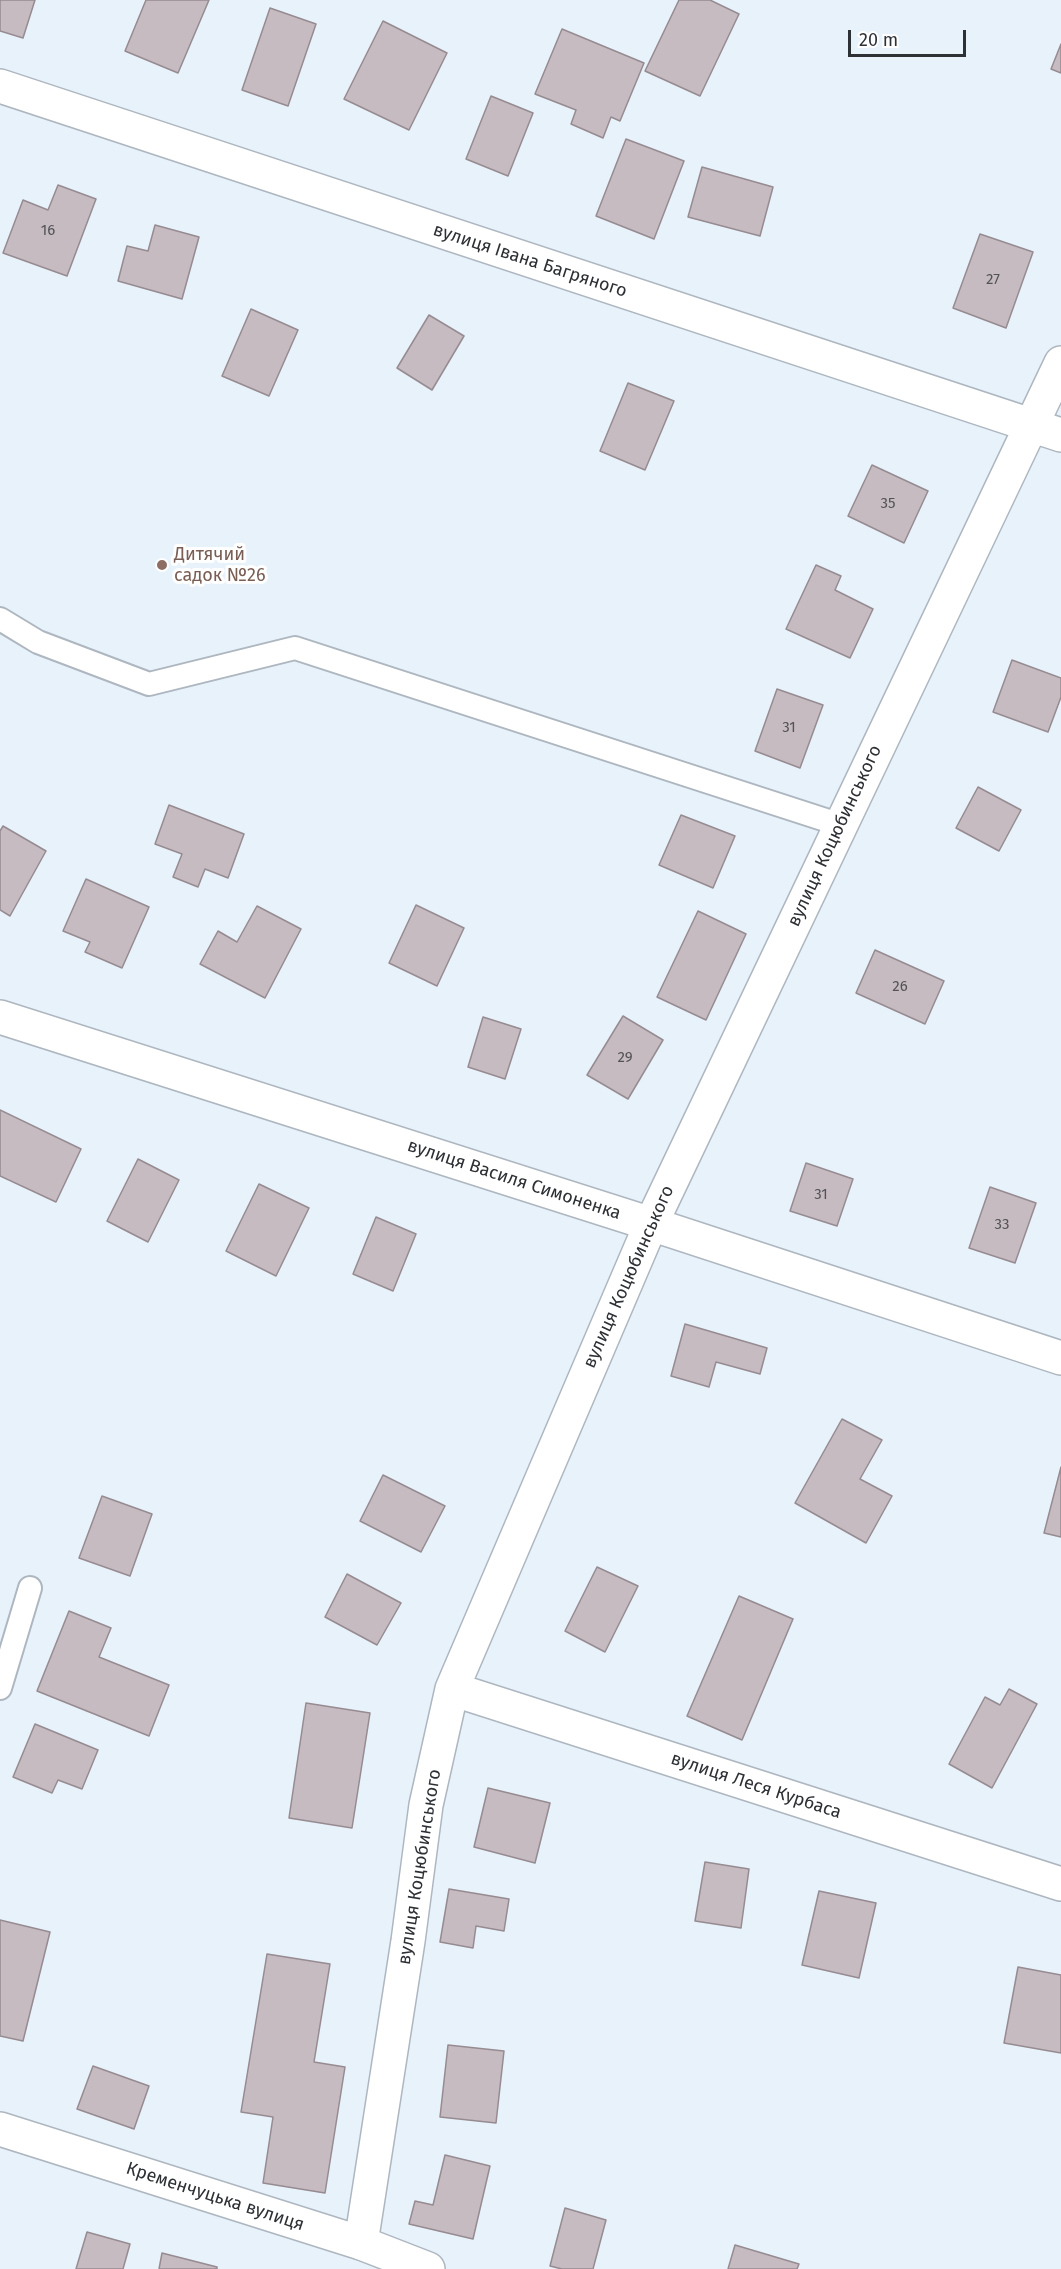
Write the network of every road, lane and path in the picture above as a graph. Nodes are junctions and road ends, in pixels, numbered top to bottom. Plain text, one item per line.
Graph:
1 (0, 86) edge
2 (1061, 363) edge
3 (1030, 426) junction
4 (1061, 435) edge
5 (0, 619) edge
6 (841, 825) junction
7 (0, 1017) edge
8 (651, 1224) junction
9 (1061, 1358) edge
10 (30, 1588) dead end
11 (0, 1688) edge
12 (452, 1689) junction
13 (1061, 1884) edge
14 (0, 2129) edge
15 (361, 2243) junction
16 (427, 2269) edge

1 - 3 street, вулиця Івана Багряного
2 - 3 street, вулиця Коцюбинського
3 - 4 street, вулиця Івана Багряного
3 - 6 street, вулиця Коцюбинського
5 - 6 lane
6 - 8 street, вулиця Коцюбинського
7 - 8 street, вулиця Василя Симоненка
8 - 9 street, вулиця Василя Симоненка
8 - 12 street, вулиця Коцюбинського
10 - 11 lane
12 - 13 street, вулиця Леся Курбаса
12 - 15 street, вулиця Коцюбинського
14 - 15 street, Кременчуцька вулиця
15 - 16 street, Кременчуцька вулиця

